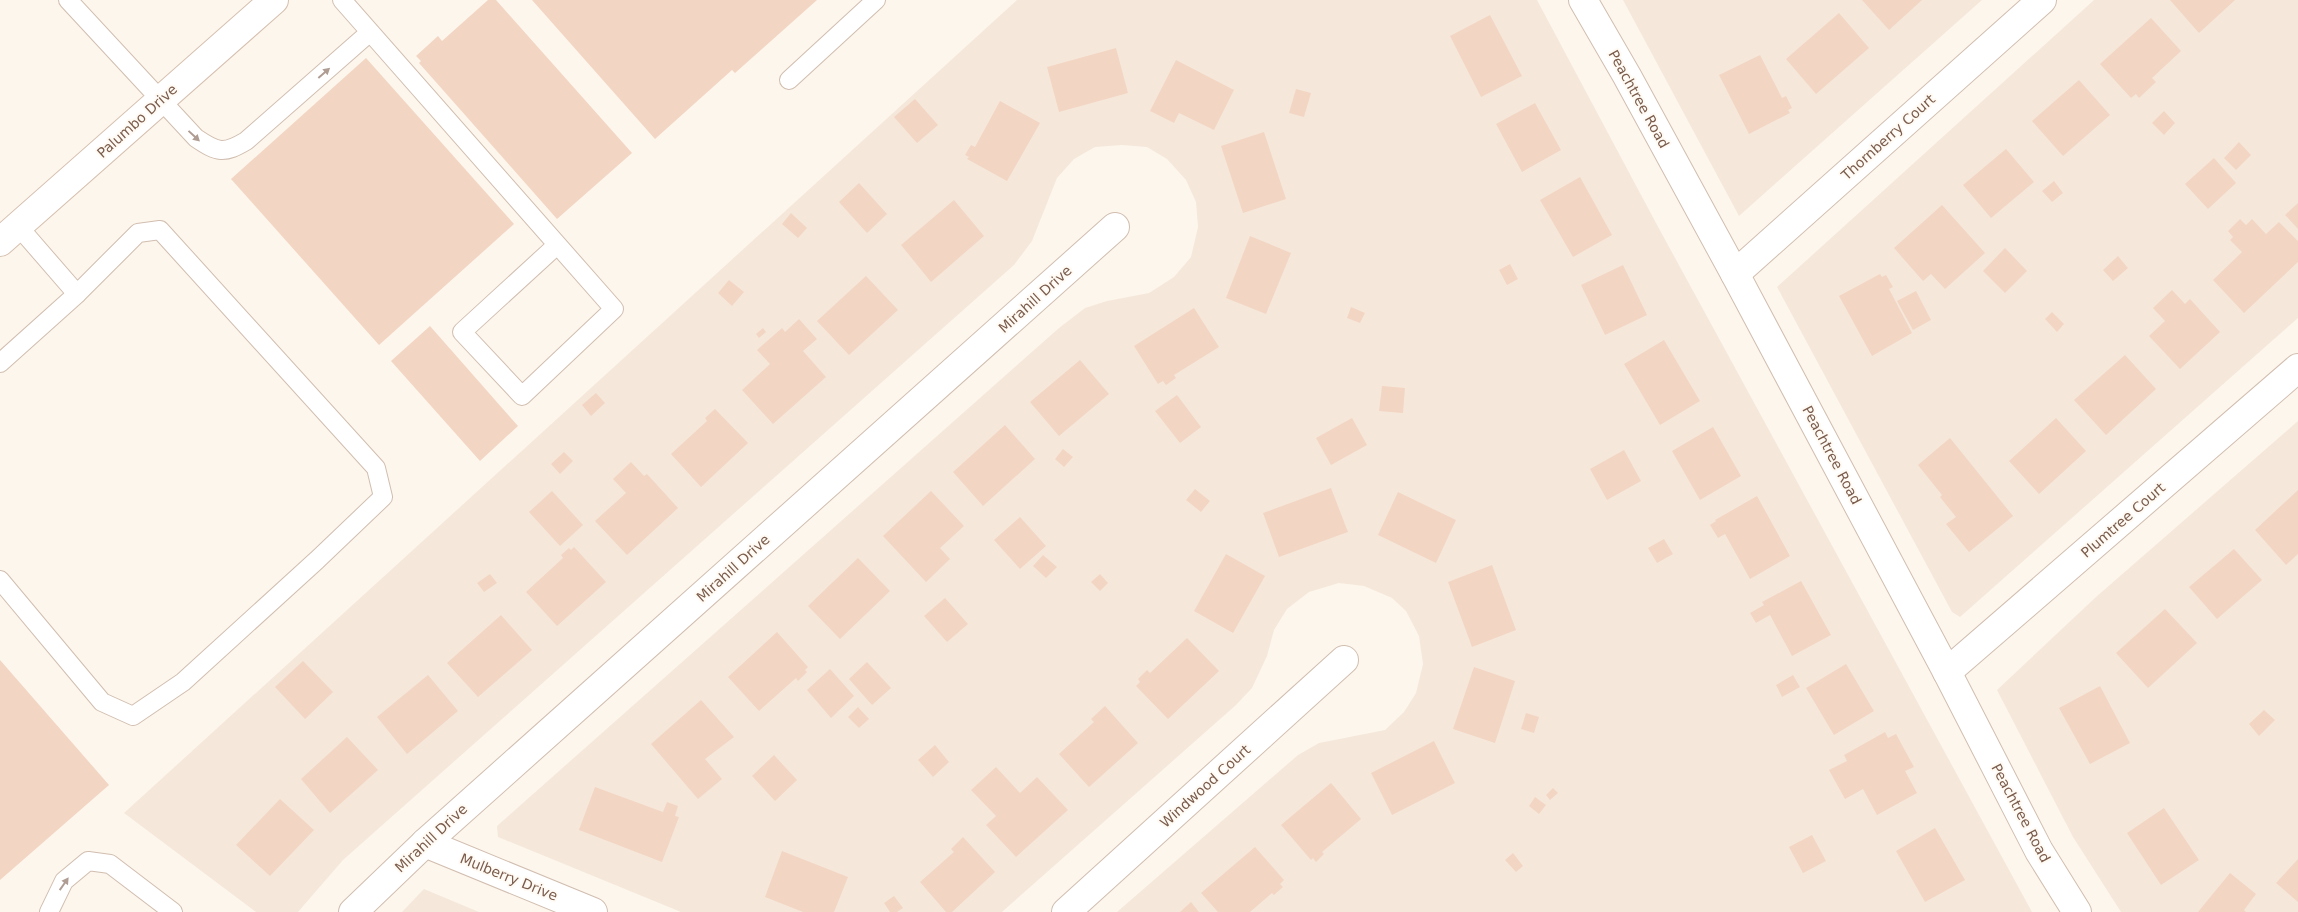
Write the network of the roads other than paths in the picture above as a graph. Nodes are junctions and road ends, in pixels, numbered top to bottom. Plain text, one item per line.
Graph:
1 (68, 0) edge
2 (274, 0) edge
3 (342, 0) edge
4 (876, 0) edge
5 (1583, 0) edge
6 (2042, 0) edge
7 (370, 33) junction
8 (789, 80) dead end
9 (161, 100) junction
10 (1115, 227) dead end
11 (9, 234) edge
12 (557, 245) junction
13 (1735, 274) junction
14 (77, 294) junction
15 (0, 363) edge
16 (2298, 368) edge
17 (0, 580) edge
18 (1344, 660) dead end
19 (1947, 672) junction
20 (425, 843) junction
21 (49, 912) edge
22 (173, 912) edge
23 (353, 912) edge
24 (592, 912) edge
25 (1066, 912) edge
26 (2077, 912) edge

1 - 9 lane
2 - 9 street, Palumbo Drive
3 - 7 lane
4 - 8 lane
5 - 13 street, Peachtree Road
6 - 13 street, Thornberry Court
9 -> 7 lane
7 - 12 lane
9 - 11 street, Palumbo Drive
10 - 20 street, Mirahill Drive
11 - 14 lane
12 - 12 lane
13 - 19 street, Peachtree Road
14 - 15 lane
14 - 17 lane
16 - 19 street, Plumtree Court
18 - 25 street, Windwood Court
19 - 26 street, Peachtree Road
20 - 23 street, Mirahill Drive
20 - 24 street, Mulberry Drive
21 -> 22 lane

